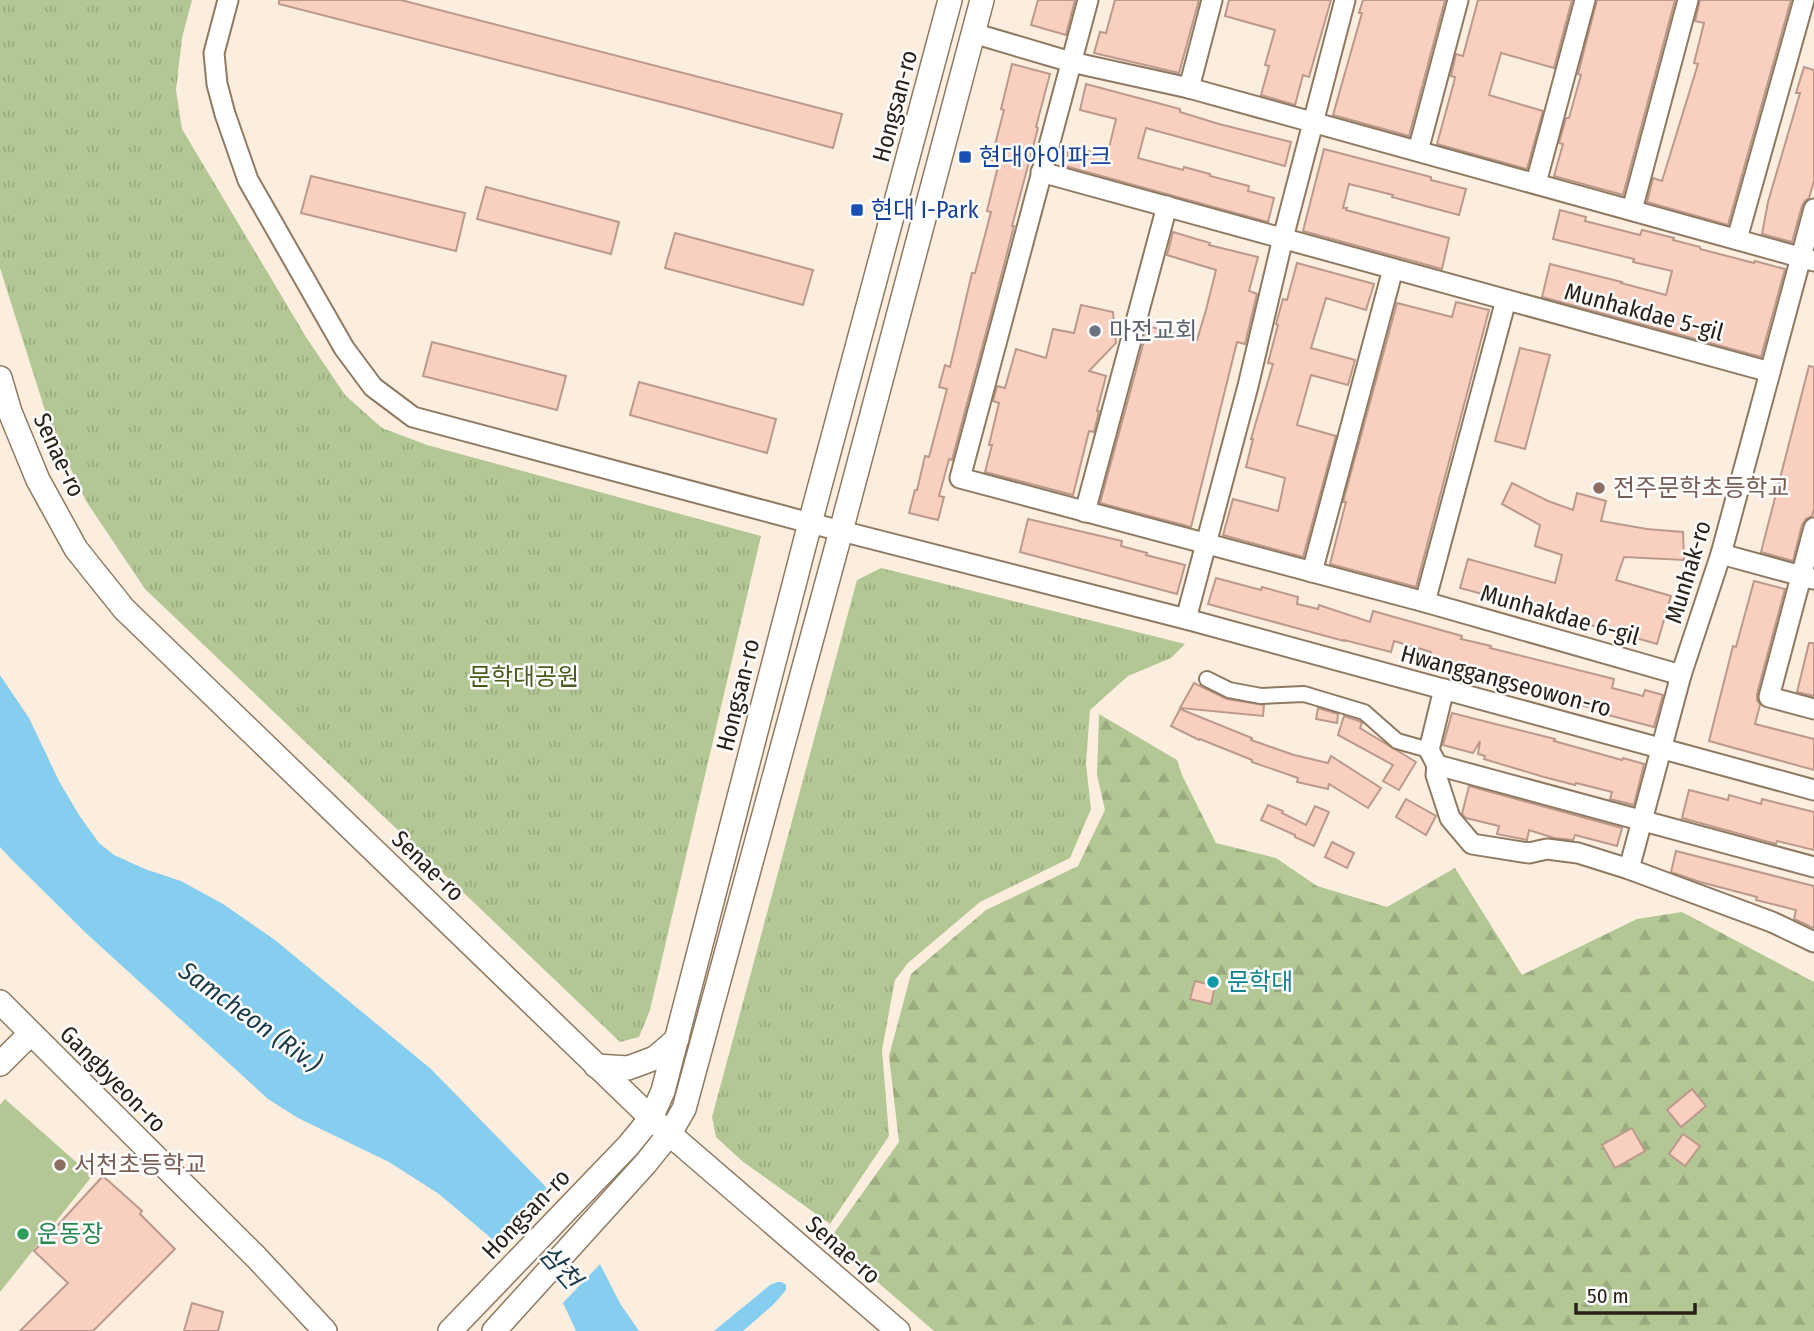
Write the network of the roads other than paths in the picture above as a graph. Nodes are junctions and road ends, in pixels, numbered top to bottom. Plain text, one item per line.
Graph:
1 (228, 0) edge
2 (950, 0) edge
3 (982, 0) edge
4 (1088, 0) edge
5 (1212, 0) edge
6 (1345, 0) edge
7 (1458, 0) edge
8 (1585, 0) edge
9 (1688, 0) edge
10 (1804, 0) edge
11 (973, 33) junction
12 (1071, 62) junction
13 (1189, 88) junction
14 (1314, 122) junction
15 (1418, 151) junction
16 (1041, 172) junction
17 (1536, 183) junction
18 (1167, 206) junction
19 (1814, 209) edge
20 (1632, 210) junction
21 (1283, 238) junction
22 (1737, 239) junction
23 (1807, 259) edge
24 (1393, 269) junction
25 (1506, 300) junction
26 (1770, 372) junction
27 (0, 378) edge
28 (1085, 512) junction
29 (810, 523) junction
30 (1814, 528) edge
31 (841, 531) junction
32 (1206, 544) junction
33 (1721, 554) junction
34 (1312, 572) junction
35 (1808, 578) edge
36 (1425, 602) junction
37 (1186, 619) junction
38 (1681, 675) junction
39 (1207, 679) dead end
40 (1444, 690) junction
41 (1814, 709) edge
42 (1661, 749) junction
43 (1433, 758) junction
44 (1814, 790) edge
45 (1642, 821) junction
46 (1814, 867) edge
47 (1629, 869) junction
48 (1814, 942) edge
49 (0, 1002) edge
50 (30, 1034) junction
51 (677, 1039) junction
52 (0, 1064) edge
53 (596, 1066) junction
54 (651, 1118) junction
55 (670, 1133) junction
56 (312, 1321) edge
57 (326, 1331) edge
58 (450, 1331) edge
59 (494, 1331) edge
60 (898, 1331) edge

1 - 29 street, Hwanggangseowon-ro
2 - 29 street, Hongsan-ro
3 - 11 street
4 - 12 street
5 - 13 street
6 - 14 street
7 - 15 street
8 - 17 street
9 - 20 street
10 - 22 street
11 - 12 street
11 - 31 street
12 - 13 street
12 - 16 street
13 - 14 street
14 - 15 street
14 - 21 street
15 - 17 street
16 - 18 street, Munhakdae 5-gil
16 - 28 street, Munhakdae 6-gil
17 - 20 street
18 - 21 street, Munhakdae 5-gil
18 - 28 street
19 - 23 street, Munhak-ro
20 - 22 street
21 - 24 street, Munhakdae 5-gil
21 - 32 street
22 - 23 street
23 - 26 street, Munhak-ro
24 - 25 street, Munhakdae 5-gil
24 - 34 street
25 - 26 street, Munhakdae 5-gil
25 - 36 street
26 - 33 street, Munhak-ro
27 - 53 street, Senae-ro
28 - 32 street, Munhakdae 6-gil
29 - 31 street, Hwanggangseowon-ro
29 - 51 street, Hongsan-ro
30 - 35 street
31 - 37 street, Hwanggangseowon-ro
31 - 55 street
32 - 34 street, Munhakdae 6-gil
32 - 37 street
33 - 35 street
33 - 38 street, Munhak-ro
34 - 36 street, Munhakdae 6-gil
35 - 41 street
36 - 38 street, Munhakdae 6-gil
37 - 40 street, Hwanggangseowon-ro
38 - 42 street, Munhak-ro
39 - 43 street
40 - 42 street, Hwanggangseowon-ro
40 - 43 street
42 - 44 street, Hwanggangseowon-ro
42 - 45 street, Munhak-ro
43 - 45 street
43 - 47 street
45 - 46 street
45 - 47 street, Munhak-ro
47 - 48 street
49 - 50 street, Gangbyeon-ro
50 - 52 street
50 - 56 street, Gangbyeon-ro
51 - 53 street
51 - 54 street, Hongsan-ro
53 - 54 street, Senae-ro
54 - 55 street, Senae-ro
54 - 58 street, Hongsan-ro
55 - 59 street
55 - 60 street, Senae-ro
56 - 57 street, Gangbyeon-ro

